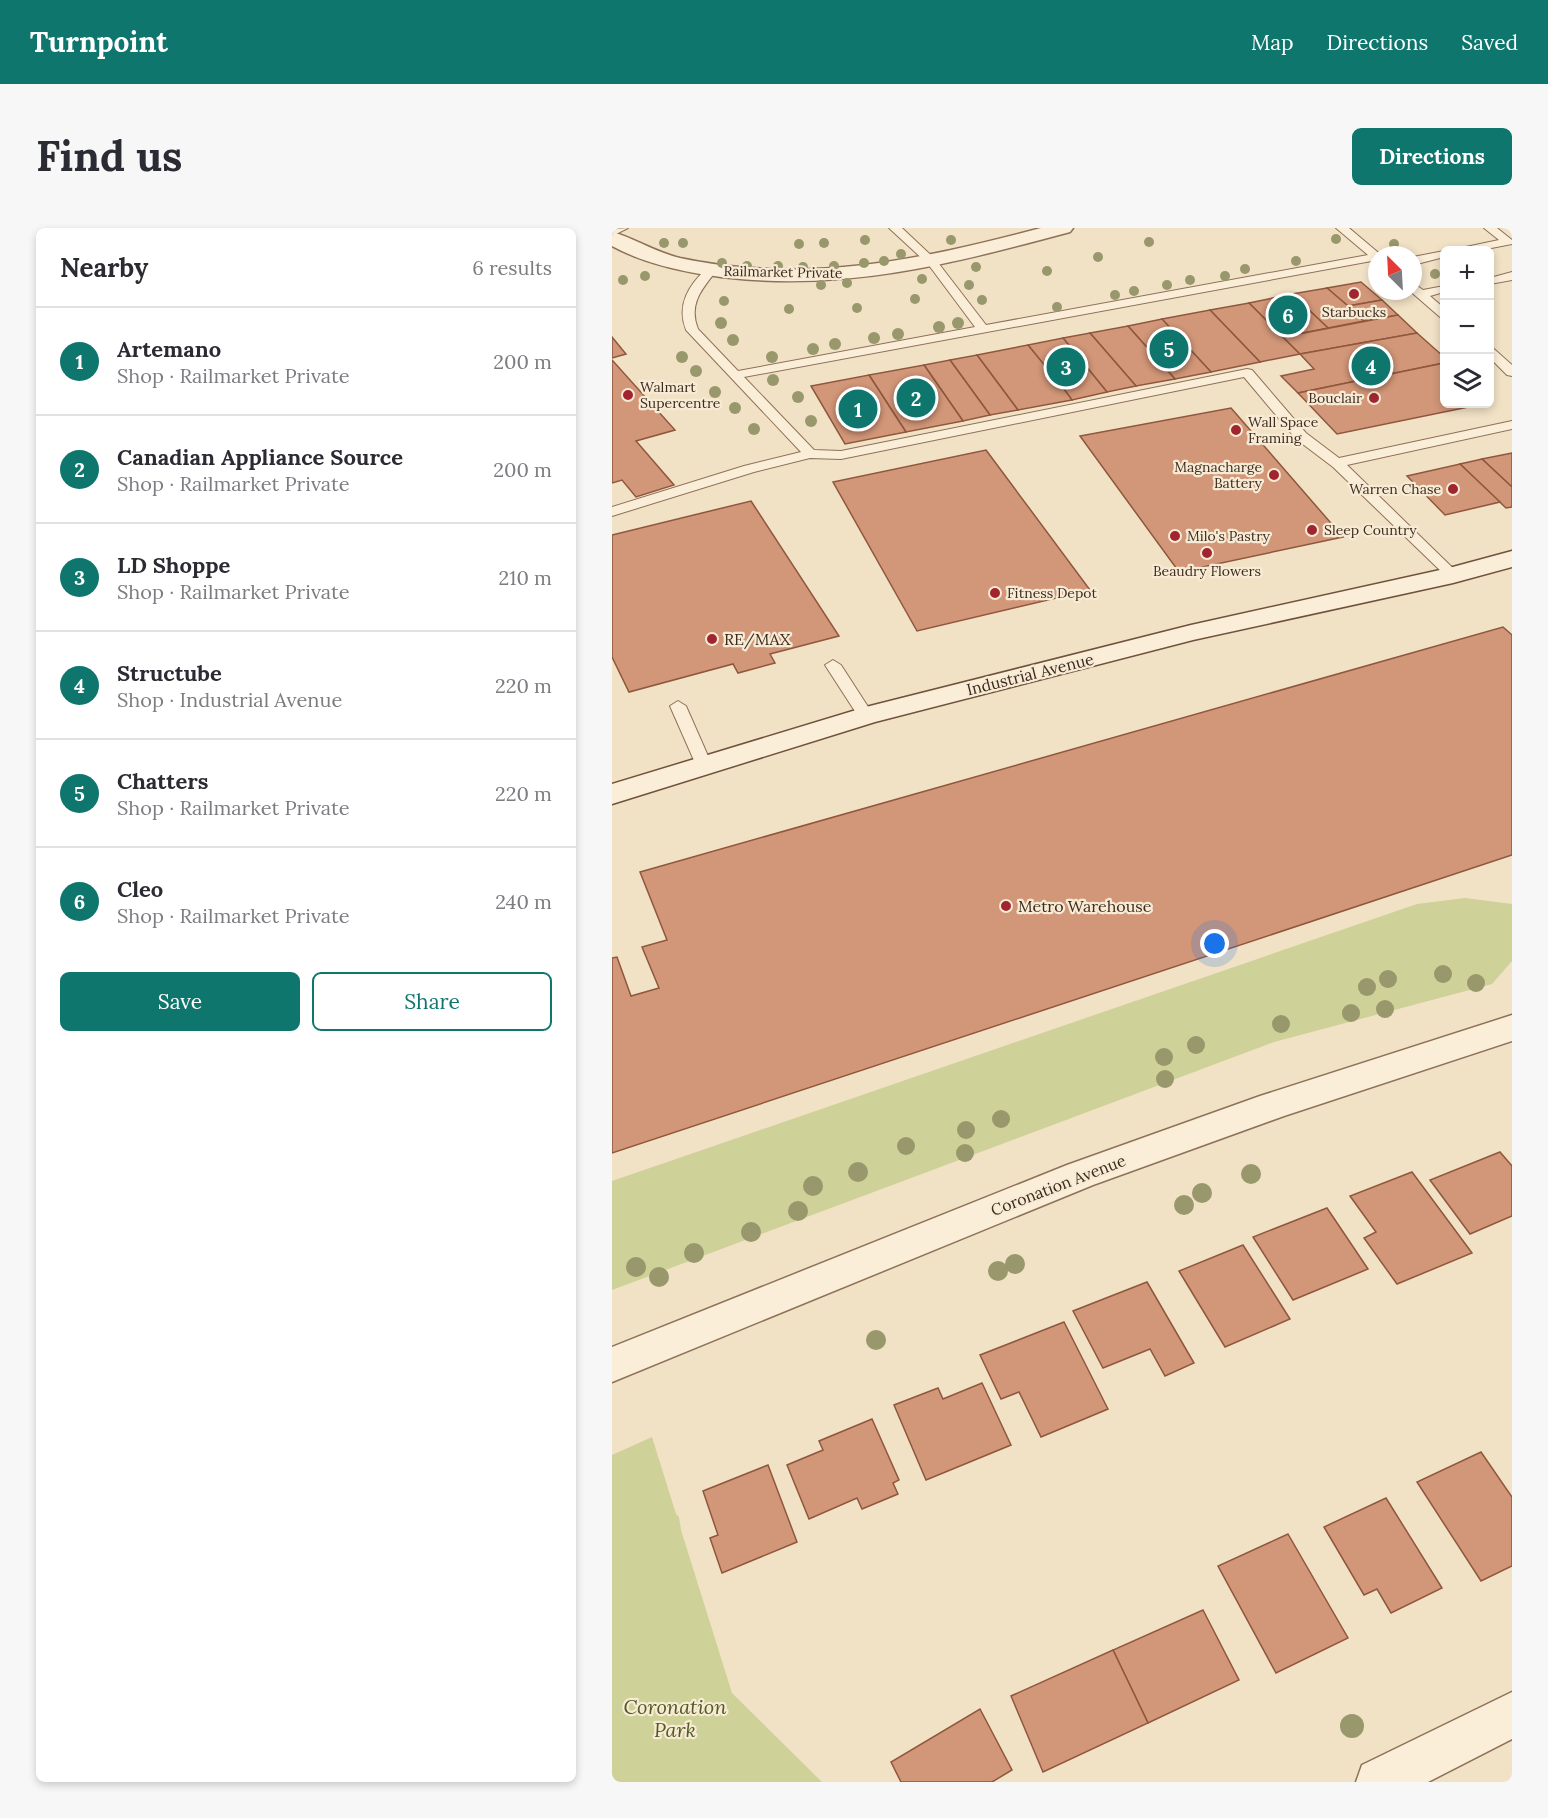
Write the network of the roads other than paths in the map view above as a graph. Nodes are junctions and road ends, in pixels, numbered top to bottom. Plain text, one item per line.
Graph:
1 (622, 228) edge
2 (895, 228) edge
3 (1063, 228) edge
4 (1342, 228) edge
5 (1490, 228) edge
6 (612, 233) edge
7 (612, 238) edge
8 (1486, 246) edge
9 (1368, 250) edge
10 (1440, 255) edge
11 (1368, 259) edge
12 (1422, 259) edge
13 (932, 262) junction
14 (711, 270) junction
15 (1512, 276) edge
16 (1494, 280) edge
17 (1440, 289) edge
18 (1422, 291) edge
19 (1422, 295) edge
20 (1440, 311) edge
21 (982, 328) junction
22 (1492, 354) edge
23 (1512, 372) edge
24 (735, 375) junction
25 (1512, 425) edge
26 (810, 454) junction
27 (1338, 464) junction
28 (612, 512) edge
29 (1512, 558) edge
30 (1512, 566) edge
31 (1453, 575) junction
32 (833, 665) dead end
33 (678, 706) dead end
34 (866, 716) junction
35 (704, 765) junction
36 (612, 794) edge
37 (1512, 1028) edge
38 (612, 1365) edge
39 (1512, 1714) edge
40 (1379, 1782) edge

1 - 6 lane
2 - 13 lane
3 - 13 street, Railmarket Private
4 - 9 lane
5 - 8 lane
7 - 14 street, Railmarket Private
10 - 12 lane
11 - 21 lane
13 - 14 street, Railmarket Private
13 - 21 lane
14 - 24 lane
15 - 16 lane
17 - 18 lane
19 - 20 lane
21 - 24 lane
22 - 23 lane
24 - 26 lane
25 - 27 lane
26 - 27 lane
26 - 28 lane
27 - 31 lane
29 - 31 street, Industrial Avenue
30 - 31 street, Industrial Avenue
31 - 34 street, Industrial Avenue
32 - 34 lane
33 - 35 lane
34 - 35 street, Industrial Avenue
35 - 36 street, Industrial Avenue
37 - 38 street, Coronation Avenue
39 - 40 street

